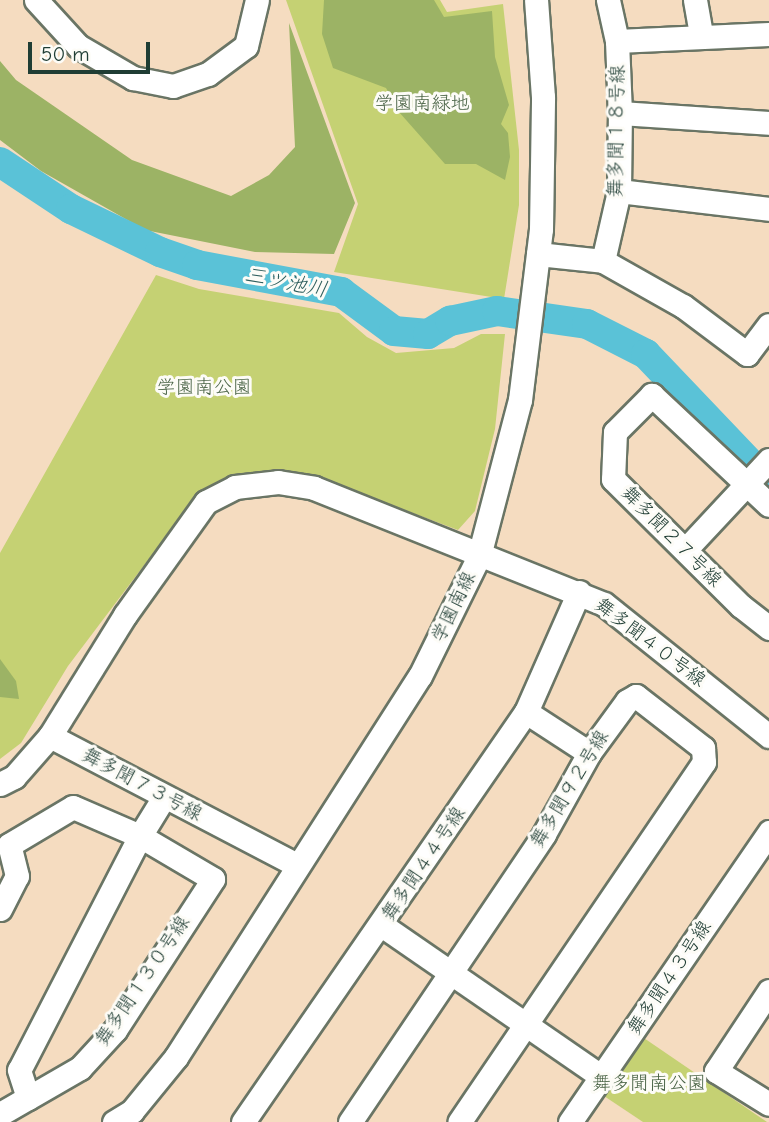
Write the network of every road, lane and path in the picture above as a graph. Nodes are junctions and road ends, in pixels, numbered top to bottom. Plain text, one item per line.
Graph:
1 (36, 0) edge
2 (257, 0) edge
3 (536, 0) edge
4 (608, 0) edge
5 (695, 0) edge
6 (769, 34) edge
7 (701, 35) junction
8 (617, 41) junction
9 (620, 113) junction
10 (769, 123) edge
11 (619, 191) junction
12 (769, 209) edge
13 (537, 261) junction
14 (603, 261) junction
15 (769, 325) edge
16 (769, 460) edge
17 (746, 484) junction
18 (769, 505) edge
19 (685, 550) junction
20 (479, 556) junction
21 (579, 592) junction
22 (769, 628) edge
23 (527, 712) junction
24 (50, 736) junction
25 (769, 736) edge
26 (589, 753) junction
27 (0, 784) edge
28 (164, 797) junction
29 (769, 832) edge
30 (140, 836) junction
31 (4, 846) edge
32 (298, 865) junction
33 (0, 909) edge
34 (383, 926) junction
35 (454, 972) junction
36 (769, 991) edge
37 (526, 1026) junction
38 (602, 1077) junction
39 (28, 1098) junction
40 (769, 1104) edge
41 (0, 1115) edge
42 (131, 1118) edge
43 (243, 1122) edge
44 (350, 1122) edge
45 (459, 1122) edge
46 (570, 1122) edge

1 - 2 street
3 - 13 street, 学園南線
4 - 8 street, 舞多聞１８号線
5 - 7 street
6 - 7 street
7 - 8 street
8 - 9 street, 舞多聞１８号線
9 - 10 street
9 - 11 street, 舞多聞１８号線
11 - 12 street
11 - 14 street, 舞多聞１８号線
13 - 14 street
13 - 20 street, 学園南線
14 - 15 street
16 - 17 street
17 - 18 street, 舞多聞２７号線
17 - 19 street
17 - 19 street, 舞多聞２７号線
19 - 22 street, 舞多聞２７号線
20 - 21 street, 舞多聞４０号線
20 - 24 street, 舞多聞４０号線
20 - 32 street, 学園南線
21 - 23 street, 舞多聞４４号線
21 - 25 street, 舞多聞４０号線
23 - 26 street
23 - 34 street, 舞多聞４４号線
24 - 27 street
24 - 28 street, 舞多聞７３号線
26 - 35 street, 舞多聞９２号線
26 - 37 street, 舞多聞９２号線
28 - 30 street
28 - 32 street, 舞多聞７３号線
29 - 38 street, 舞多聞４３号線
30 - 31 street
30 - 39 street
30 - 39 street, 舞多聞１３０号線
31 - 33 street
32 - 42 street, 学園南線
34 - 35 street
34 - 43 street, 舞多聞４４号線
35 - 37 street
35 - 44 street, 舞多聞９２号線
36 - 40 street
37 - 38 street
37 - 45 street, 舞多聞９２号線
38 - 46 street, 舞多聞４３号線
39 - 41 street

